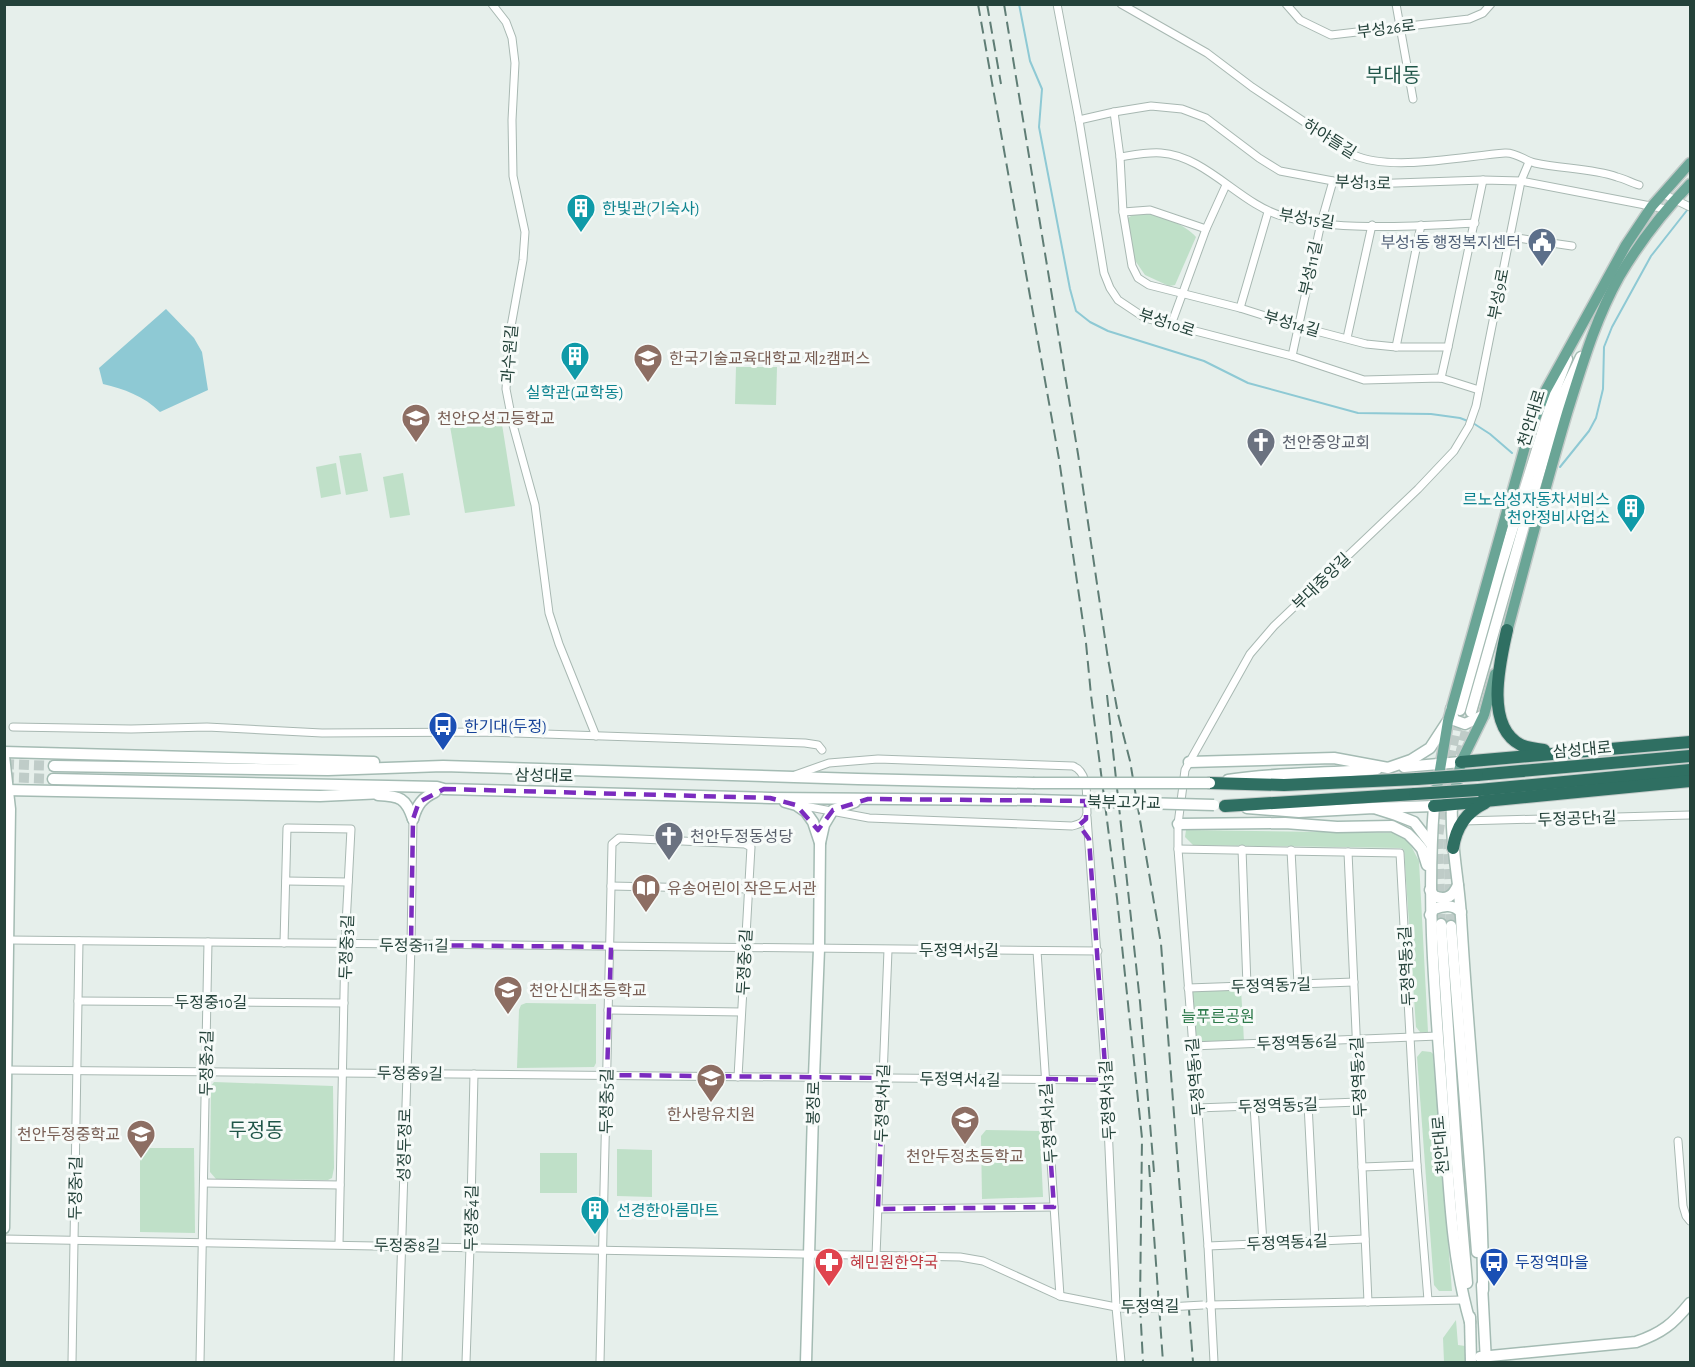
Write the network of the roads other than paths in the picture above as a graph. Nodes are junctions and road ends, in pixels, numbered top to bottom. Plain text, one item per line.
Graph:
1 (492, 4) edge
2 (1056, 4) edge
3 (1121, 4) edge
4 (1286, 4) edge
5 (1396, 4) edge
6 (1491, 4) edge
7 (1400, 26) junction
8 (1413, 99) dead end
9 (1114, 112) junction
10 (1079, 120) junction
11 (1120, 157) junction
12 (1529, 162) junction
13 (1690, 164) edge
14 (1483, 180) junction
15 (1333, 181) junction
16 (1521, 181) junction
17 (1690, 183) edge
18 (1226, 185) junction
19 (1639, 185) dead end
20 (1663, 194) junction
21 (1684, 204) edge
22 (1652, 206) junction
23 (1666, 209) junction
24 (1123, 212) junction
25 (1268, 212) junction
26 (1321, 223) junction
27 (1475, 223) junction
28 (1372, 225) junction
29 (1421, 225) junction
30 (1206, 229) junction
31 (1510, 237) junction
32 (1572, 246) dead end
33 (1182, 292) junction
34 (1240, 308) junction
35 (1171, 324) junction
36 (1297, 326) junction
37 (1347, 338) junction
38 (1590, 340) junction
39 (1396, 347) junction
40 (1448, 347) junction
41 (1292, 357) junction
42 (1440, 378) junction
43 (1479, 390) junction
44 (1476, 406) joint
45 (1507, 630) junction
46 (1461, 710) junction
47 (1484, 715) junction
48 (1448, 721) junction
49 (13, 727) dead end
50 (596, 736) junction
51 (1690, 742) edge
52 (822, 750) dead end
53 (1560, 753) junction
54 (4, 754) edge
55 (1690, 756) edge
56 (1461, 762) junction
57 (1440, 764) junction
58 (54, 766) tunnel mouth
59 (443, 766) junction
60 (1187, 766) junction
61 (1388, 768) junction
62 (1690, 770) edge
63 (789, 776) junction
64 (53, 779) tunnel mouth
65 (1690, 781) edge
66 (1033, 783) joint
67 (1210, 783) junction
68 (7, 790) edge
69 (440, 790) junction
70 (360, 794) junction
71 (770, 798) junction
72 (868, 799) junction
73 (1034, 800) joint
74 (1492, 800) junction
75 (1452, 804) junction
76 (796, 805) junction
77 (1219, 805) junction
78 (1434, 806) junction
79 (1374, 808) junction
80 (833, 810) junction
81 (1087, 813) junction
82 (1690, 815) edge
83 (413, 819) junction
84 (1463, 821) junction
85 (1178, 824) junction
86 (1072, 826) junction
87 (1089, 839) junction
88 (820, 843) junction
89 (1431, 844) junction
90 (751, 847) joint
91 (1453, 848) junction
92 (1178, 849) junction
93 (1242, 849) junction
94 (1291, 850) junction
95 (1348, 852) junction
96 (1430, 877) junction
97 (286, 881) junction
98 (348, 882) junction
99 (1458, 885) junction
100 (611, 886) junction
101 (748, 889) junction
102 (1430, 890) junction
103 (1461, 912) junction
104 (1430, 915) junction
105 (9, 940) junction
106 (79, 941) junction
107 (208, 942) junction
108 (284, 943) junction
109 (345, 944) junction
110 (411, 945) junction
111 (611, 947) junction
112 (745, 948) junction
113 (819, 949) junction
114 (888, 950) junction
115 (1037, 951) junction
116 (1098, 951) junction
117 (1354, 982) junction
118 (1299, 984) junction
119 (1247, 986) junction
120 (1188, 988) junction
121 (78, 1001) junction
122 (207, 1002) junction
123 (344, 1003) junction
124 (608, 1010) junction
125 (741, 1012) junction
126 (1438, 1036) junction
127 (1410, 1037) junction
128 (1356, 1040) junction
129 (1192, 1047) junction
130 (6, 1070) junction
131 (76, 1070) junction
132 (206, 1071) junction
133 (342, 1073) junction
134 (406, 1073) junction
135 (474, 1074) junction
136 (607, 1075) junction
137 (738, 1077) junction
138 (814, 1077) junction
139 (883, 1078) junction
140 (1045, 1079) junction
141 (1106, 1080) junction
142 (1359, 1102) junction
143 (1308, 1104) junction
144 (1254, 1106) junction
145 (1197, 1108) junction
146 (1678, 1141) dead end
147 (1417, 1165) junction
148 (1362, 1167) junction
149 (204, 1183) junction
150 (340, 1185) junction
151 (1054, 1208) junction
152 (878, 1209) junction
153 (1690, 1221) edge
154 (4, 1228) edge
155 (4, 1239) edge
156 (1365, 1239) junction
157 (74, 1240) junction
158 (203, 1241) junction
159 (1315, 1241) junction
160 (1263, 1243) junction
161 (339, 1244) junction
162 (402, 1245) junction
163 (1209, 1246) junction
164 (471, 1247) junction
165 (603, 1249) junction
166 (810, 1253) junction
167 (876, 1256) junction
168 (1483, 1290) junction
169 (1060, 1296) junction
170 (1428, 1300) junction
171 (1463, 1300) junction
172 (1368, 1302) junction
173 (1690, 1303) edge
174 (1207, 1305) junction
175 (1116, 1307) junction
176 (1470, 1322) junction
177 (1486, 1359) edge
178 (1471, 1360) edge
179 (72, 1362) edge
180 (200, 1362) edge
181 (398, 1362) edge
182 (466, 1362) edge
183 (600, 1362) edge
184 (806, 1362) edge
185 (1121, 1362) edge
186 (1214, 1362) edge

1 - 50 street, 과수원길
2 - 10 street, 부성10로
3 - 12 street, 하야들길
4 - 7 street, 부성26로
5 - 7 street
6 - 7 street, 부성26로
7 - 8 street
9 - 10 street, 부성13로
9 - 11 street, 부성14길
9 - 15 street, 부성13로
10 - 35 street, 부성10로
11 - 18 street, 부성15길
11 - 24 street, 부성14길
12 - 16 street, 부성9로
12 - 19 street, 하야들길
13 - 20 main road
14 - 15 street, 부성13로
14 - 16 street, 부성13로
14 - 27 street
15 - 26 street, 부성11길
16 - 22 street, 부성13로
16 - 31 street, 부성9로
17 - 21 main road, 천안대로
18 - 25 street, 부성15길
18 - 30 street
20 - 21 street
20 - 22 main road
21 - 23 main road, 천안대로
22 - 23 street, 부성13로
22 - 46 main road
23 - 38 main road, 천안대로
24 - 30 street
24 - 33 street, 부성14길
25 - 26 street, 부성15길
25 - 34 street
26 - 28 street, 부성15길
26 - 36 street, 부성11길
27 - 29 street, 부성15길
27 - 40 street
28 - 29 street, 부성15길
28 - 37 street
29 - 39 street
30 - 33 street
31 - 32 street
31 - 43 street, 부성9로
33 - 34 street, 부성14길
33 - 35 street
34 - 36 street, 부성14길
35 - 41 street, 부성10로
36 - 37 street, 부성14길
36 - 41 street, 부성11길
37 - 39 street, 부성14길
38 - 45 main road
38 - 46 main road, 천안대로
39 - 40 street, 부성14길
40 - 42 street
41 - 42 street, 부성10로
42 - 43 street, 부성10로
43 - 44 street, 부성9로
44 - 60 street, 부대중앙길
45 - 47 main road
45 - 53 highway
46 - 47 main road
46 - 48 main road
47 - 56 main road
48 - 57 main road
48 - 61 main road
49 - 50 street
50 - 52 street
51 - 53 highway
53 - 56 highway
54 - 59 main road
54 - 68 main road
55 - 67 highway, 삼성대로, bridge
56 - 57 main road
56 - 75 main road
57 - 61 main road
57 - 78 main road
58 - 59 main road, 삼성대로
59 - 63 main road, 삼성대로
60 - 61 main road
60 - 85 street, 두정역동1길
61 - 67 main road, 북부고가교
62 - 77 highway, 삼성대로, bridge
63 - 66 main road, 삼성대로
63 - 81 street, 두정역서3길
64 - 69 main road, 삼성대로
65 - 74 highway
66 - 67 main road, 북부고가교, bridge
68 - 70 main road
68 - 105 main road
69 - 70 main road
69 - 71 main road, 삼성대로
69 - 83 main road
70 - 83 main road
71 - 72 main road, 삼성대로
71 - 76 main road
72 - 73 main road, 삼성대로
72 - 80 main road
73 - 77 main road, 북부고가교, bridge
74 - 75 highway
74 - 84 highway
75 - 78 highway
75 - 91 main road
76 - 80 street
76 - 88 main road
77 - 79 main road, 북부고가교
78 - 79 main road, 북부고가교
78 - 89 main road
79 - 89 main road
80 - 86 street
80 - 88 main road
81 - 86 street
81 - 87 street, 두정역서3길
82 - 84 street, 두정공단1길
83 - 110 street, 성정두정로
84 - 91 highway
85 - 92 street, 두정역동1길
85 - 96 main road
86 - 87 street
87 - 116 street, 두정역서3길
88 - 113 main road, 봉정로
89 - 96 main road
90 - 100 street, 두정중5길
90 - 101 street, 두정중6길
91 - 99 main road
92 - 93 street, 두정역동3길
92 - 120 street, 두정역동1길
93 - 94 street, 두정역동3길
93 - 119 street
94 - 95 street, 두정역동3길
94 - 118 street
95 - 117 street, 두정역동2길
95 - 127 street, 두정역동3길
96 - 102 main road
97 - 98 street
97 - 98 street, 두정중3길
97 - 108 street, 두정중3길
98 - 109 street, 두정중3길
99 - 102 main road
99 - 103 main road
100 - 101 street
100 - 111 street, 두정중5길
101 - 112 street, 두정중6길
102 - 104 main road
103 - 104 main road
103 - 168 main road
104 - 126 main road
105 - 106 street, 두정중11길
105 - 130 main road
106 - 107 street, 두정중11길
106 - 121 street, 두정중1길
107 - 108 street, 두정중11길
107 - 122 street, 두정중2길
108 - 109 street, 두정중11길
109 - 110 street, 두정중11길
109 - 123 street, 두정중3길
110 - 111 street, 두정중11길
110 - 134 street, 성정두정로
111 - 112 street, 두정중11길
111 - 124 street, 두정중5길
112 - 113 street, 두정중11길
112 - 125 street, 두정중6길
113 - 114 street, 두정역서5길
113 - 138 main road, 봉정로
114 - 115 street, 두정역서5길
114 - 139 street, 두정역서1길
115 - 116 street, 두정역서5길
115 - 140 street, 두정역서2길
116 - 141 street, 두정역서3길
117 - 118 street, 두정역동7길
117 - 128 street, 두정역동2길
118 - 119 street, 두정역동7길
119 - 120 street, 두정역동7길
120 - 129 street, 두정역동1길
121 - 122 street, 두정중10길
121 - 131 street, 두정중1길
122 - 123 street, 두정중10길
122 - 132 street, 두정중2길
123 - 133 street, 두정중3길
124 - 125 street
124 - 136 street, 두정중5길
125 - 137 street, 두정중6길
126 - 127 street, 두정역동6길
126 - 171 main road
127 - 128 street, 두정역동6길
127 - 147 street, 두정역동3길
128 - 129 street, 두정역동6길
128 - 142 street, 두정역동2길
129 - 145 street, 두정역동1길
130 - 131 street, 두정중9길
130 - 154 main road
131 - 132 street, 두정중9길
131 - 157 street, 두정중1길
132 - 133 street, 두정중9길
132 - 149 street, 두정중2길
133 - 134 street, 두정중9길
133 - 150 street, 두정중3길
134 - 135 street, 두정중9길
134 - 162 street, 성정두정로
135 - 136 street, 두정중9길
135 - 164 street, 두정중4길
136 - 137 street, 두정중9길
136 - 165 street, 두정중5길
137 - 138 street, 두정중9길
138 - 139 street, 두정역서4길
138 - 166 main road, 봉정로
139 - 140 street, 두정역서4길
139 - 152 street, 두정역서1길
140 - 141 street, 두정역서4길
140 - 151 street, 두정역서2길
141 - 175 street, 두정역서3길
142 - 143 street, 두정역동5길
142 - 148 street, 두정역동2길
143 - 144 street, 두정역동5길
143 - 159 street
144 - 145 street, 두정역동5길
144 - 160 street
145 - 163 street, 두정역동1길
146 - 153 street
147 - 148 street
147 - 170 street, 두정역동3길
148 - 156 street, 두정역동2길
149 - 150 street
149 - 158 street, 두정중2길
150 - 161 street, 두정중3길
151 - 152 street
151 - 169 street, 두정역서2길
152 - 167 street, 두정역서1길
155 - 157 street, 두정중8길
156 - 159 street, 두정역동4길
156 - 172 street, 두정역동2길
157 - 158 street, 두정중8길
157 - 179 street, 두정중1길
158 - 161 street, 두정중8길
158 - 180 street, 두정중2길
159 - 160 street, 두정역동4길
160 - 163 street, 두정역동4길
161 - 162 street, 두정중8길
162 - 164 street, 두정중8길
162 - 181 street, 성정두정로
163 - 174 street, 두정역동1길
164 - 165 street, 두정중8길
164 - 182 street, 두정중4길
165 - 166 street, 두정중8길
165 - 183 street, 두정중5길
166 - 167 street, 두정역길
166 - 184 main road, 봉정로
167 - 169 street, 두정역길
168 - 176 main road, 천안대로
168 - 177 main road, 천안대로
169 - 175 street, 두정역길
170 - 171 street, 두정역길
170 - 172 street, 두정역길
171 - 176 main road
172 - 174 street, 두정역길
173 - 177 main road
174 - 175 street, 두정역길, bridge
174 - 186 street, 두정역동1길
175 - 185 street, 두정역서3길
176 - 178 main road, 천안대로
177 - 178 main road

